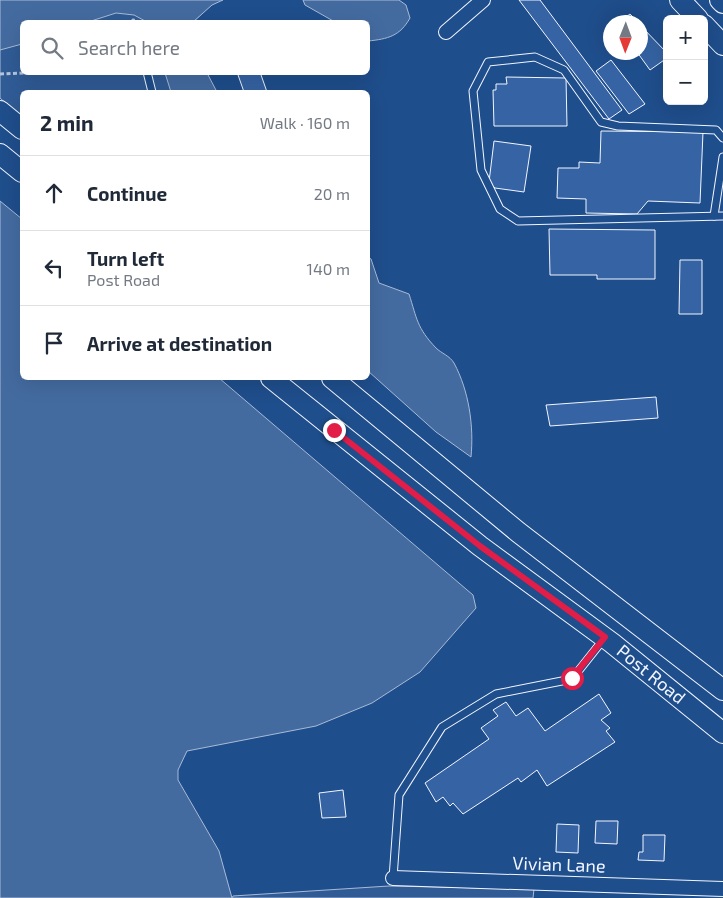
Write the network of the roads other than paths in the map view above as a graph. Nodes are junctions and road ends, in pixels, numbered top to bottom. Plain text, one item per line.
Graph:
1 (482, 0) edge
2 (680, 0) edge
3 (720, 0) edge
4 (723, 3) edge
5 (694, 15) edge
6 (708, 29) edge
7 (446, 32) dead end
8 (723, 45) edge
9 (148, 75) edge
10 (152, 90) edge
11 (0, 111) edge
12 (20, 127) edge
13 (723, 138) edge
14 (0, 154) edge
15 (723, 157) edge
16 (20, 170) edge
17 (714, 216) junction
18 (723, 216) edge
19 (273, 380) edge
20 (334, 380) edge
21 (605, 637) junction
22 (723, 690) edge
23 (723, 733) edge
24 (393, 878) joint
25 (723, 889) edge

1 - 7 street
2 - 5 main road
3 - 4 main road
6 - 8 main road
9 - 10 lane
11 - 12 main road
13 - 17 lane
14 - 16 main road
15 - 17 lane
17 - 18 lane
19 - 21 main road, Post Road
20 - 22 main road, Post Road
21 - 23 main road, Post Road
21 - 24 lane
24 - 25 street, Vivian Lane

